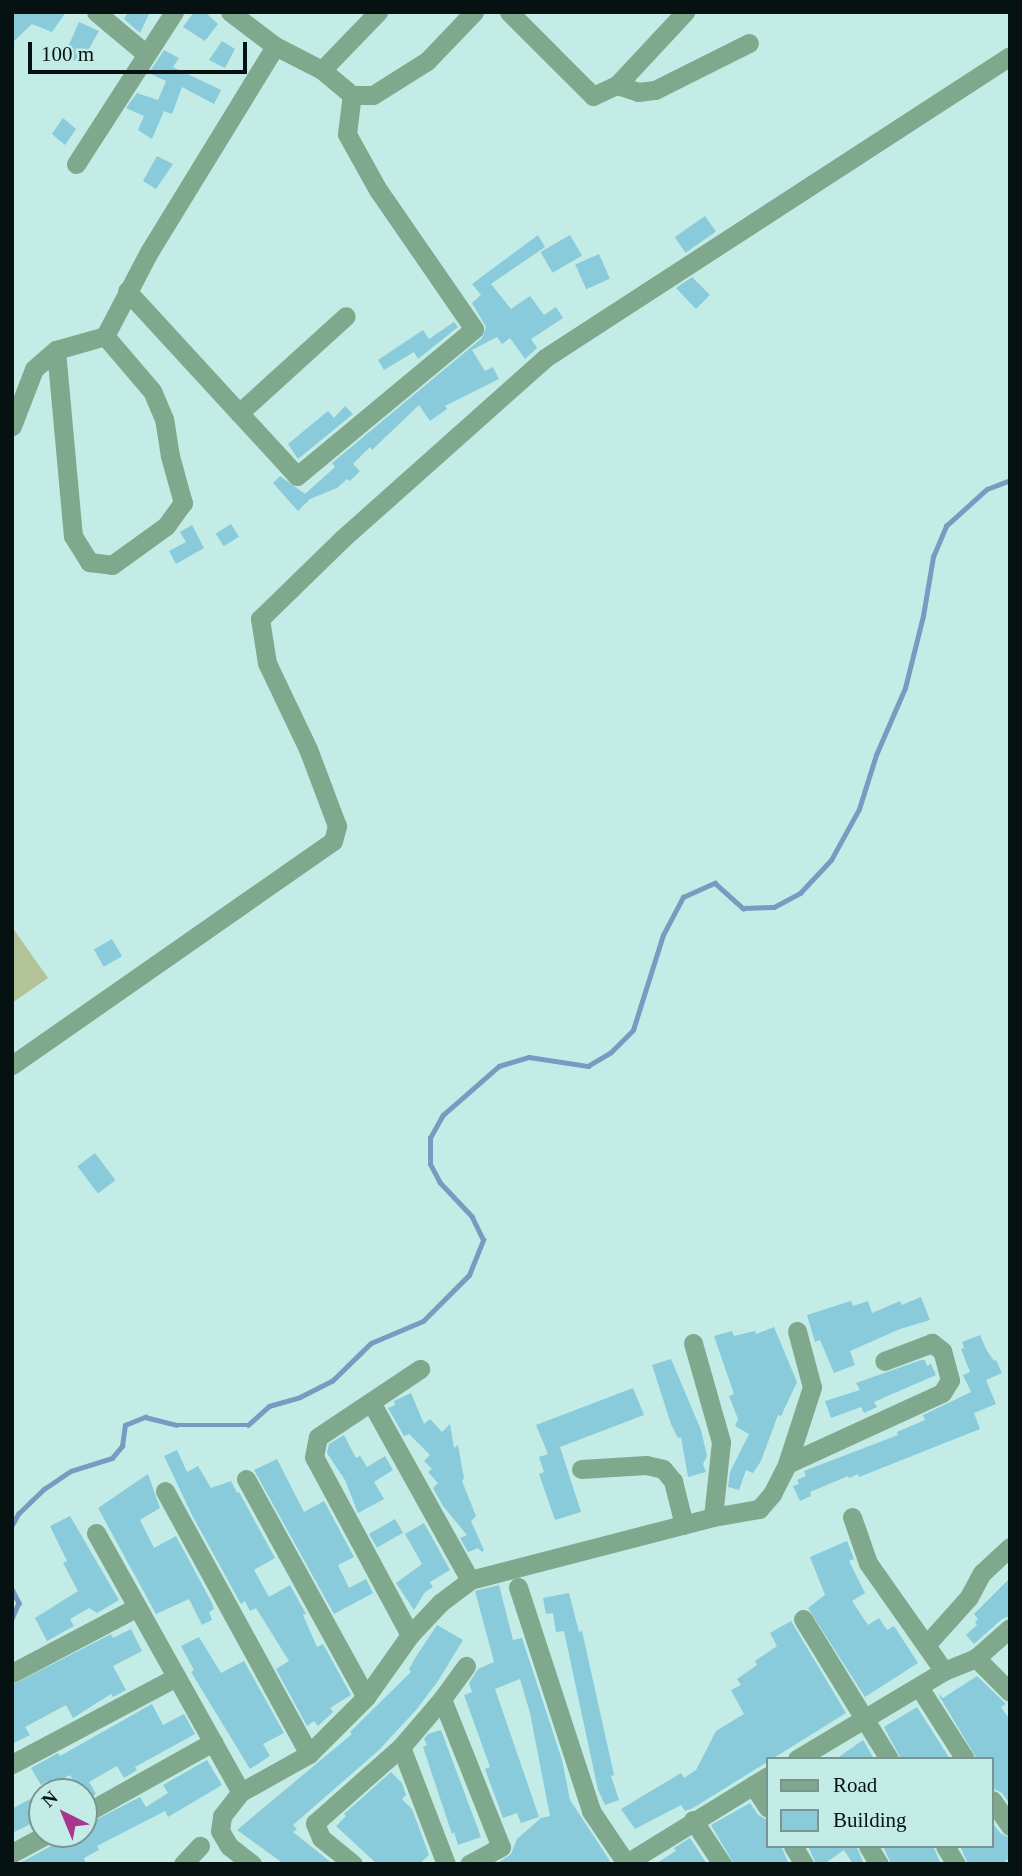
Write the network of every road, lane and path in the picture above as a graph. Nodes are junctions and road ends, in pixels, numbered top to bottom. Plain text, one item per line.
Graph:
1 (96, 12) edge
2 (174, 12) edge
3 (230, 12) edge
4 (378, 12) edge
5 (474, 12) edge
6 (509, 12) edge
7 (685, 12) edge
8 (749, 43) dead end
9 (275, 46) junction
10 (146, 54) junction
11 (1010, 56) edge
12 (322, 69) junction
13 (617, 85) junction
14 (352, 95) junction
15 (76, 164) dead end
16 (127, 291) junction
17 (346, 316) dead end
18 (105, 336) junction
19 (56, 350) junction
20 (239, 412) junction
21 (12, 426) edge
22 (12, 1065) edge
23 (797, 1331) dead end
24 (693, 1343) dead end
25 (884, 1361) dead end
26 (420, 1368) dead end
27 (372, 1404) junction
28 (787, 1464) junction
29 (581, 1469) dead end
30 (246, 1479) dead end
31 (165, 1491) dead end
32 (713, 1517) junction
33 (852, 1517) dead end
34 (684, 1525) junction
35 (96, 1533) dead end
36 (1010, 1547) edge
37 (470, 1580) junction
38 (518, 1587) dead end
39 (137, 1607) junction
40 (803, 1619) dead end
41 (1010, 1628) edge
42 (410, 1634) junction
43 (926, 1645) junction
44 (976, 1658) junction
45 (466, 1666) dead end
46 (944, 1671) junction
47 (12, 1673) edge
48 (176, 1676) junction
49 (919, 1687) junction
50 (1010, 1692) edge
51 (366, 1697) junction
52 (442, 1699) junction
53 (863, 1718) junction
54 (213, 1742) junction
55 (401, 1747) junction
56 (309, 1754) junction
57 (806, 1757) edge
58 (888, 1757) edge
59 (964, 1757) edge
60 (12, 1764) edge
61 (761, 1780) edge
62 (240, 1792) junction
63 (766, 1800) edge
64 (994, 1803) edge
65 (98, 1806) edge
66 (694, 1820) junction
67 (1010, 1826) edge
68 (28, 1844) edge
69 (200, 1846) dead end
70 (794, 1848) edge
71 (869, 1848) edge
72 (946, 1848) edge
73 (12, 1853) edge
74 (635, 1861) edge
75 (183, 1864) edge
76 (252, 1864) edge
77 (353, 1864) edge
78 (446, 1864) edge
79 (469, 1864) edge
80 (722, 1864) edge
81 (804, 1864) edge
82 (879, 1864) edge
83 (956, 1864) edge

1 - 10 street
2 - 10 street
3 - 9 street
4 - 12 street
5 - 14 street
6 - 13 street
7 - 13 street
8 - 13 street
9 - 12 street
9 - 16 street
10 - 15 street
11 - 22 street
12 - 14 street
14 - 20 street
16 - 18 street
16 - 20 street
17 - 20 street
18 - 19 street
18 - 19 street
19 - 21 street
23 - 28 street
24 - 32 street
25 - 28 street
26 - 27 street
27 - 37 street
27 - 42 street
28 - 32 street
29 - 34 street
30 - 51 street
31 - 56 street
32 - 34 street
33 - 43 street
34 - 37 street
35 - 39 street
36 - 43 street
37 - 42 street
38 - 74 street
39 - 47 street
39 - 48 street
40 - 53 street
41 - 44 street
42 - 51 street
43 - 46 street
44 - 46 street
44 - 50 street
45 - 52 street
46 - 49 street
48 - 54 street
48 - 60 street
49 - 53 street
49 - 59 street
51 - 56 street
52 - 55 street
52 - 79 street
53 - 57 street
53 - 58 street
54 - 62 street
54 - 65 street
55 - 77 street
55 - 78 street
56 - 62 street
61 - 63 street
61 - 66 street
62 - 76 street
64 - 67 street
66 - 74 street
66 - 80 street
68 - 73 street
69 - 75 street
70 - 81 street
71 - 82 street
72 - 83 street

